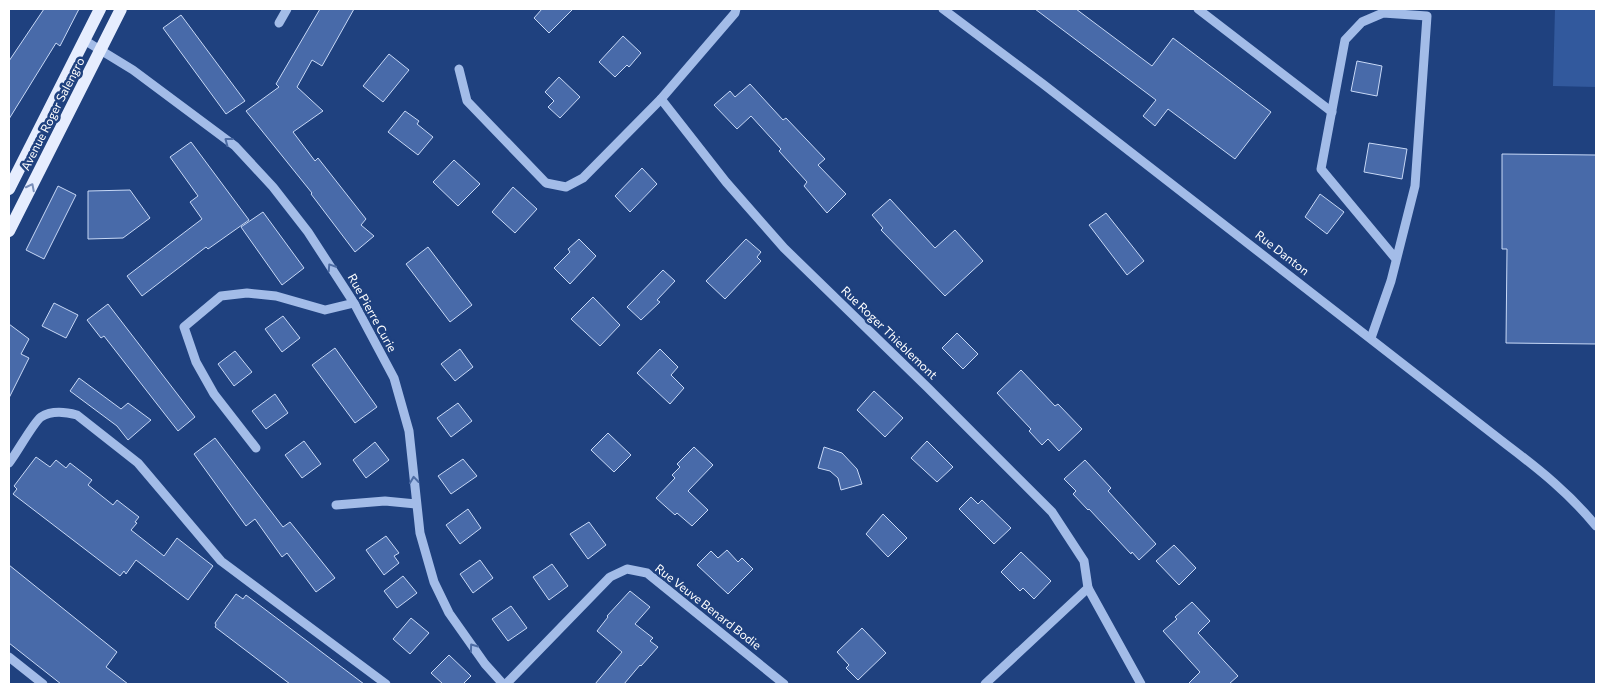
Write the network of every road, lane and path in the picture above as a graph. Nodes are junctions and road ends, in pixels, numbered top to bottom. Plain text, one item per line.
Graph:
1 (100, 9) edge
2 (122, 9) edge
3 (287, 9) edge
4 (736, 9) edge
5 (943, 9) edge
6 (1198, 9) edge
7 (279, 22) dead end
8 (84, 40) junction
9 (100, 50) junction
10 (458, 69) dead end
11 (661, 99) junction
12 (1332, 112) junction
13 (9, 189) edge
14 (9, 231) edge
15 (1396, 259) junction
16 (354, 303) junction
17 (1371, 338) junction
18 (256, 448) dead end
19 (9, 463) edge
20 (416, 504) junction
21 (336, 505) dead end
22 (1596, 526) edge
23 (1088, 588) junction
24 (9, 657) edge
25 (44, 684) edge
26 (386, 684) edge
27 (505, 684) edge
28 (784, 684) edge
29 (985, 684) edge
30 (1141, 684) edge

1 - 8 main road, Avenue Roger Salengro
2 - 9 main road, Avenue Roger Salengro
3 - 7 street
4 - 11 street
5 - 17 street, Rue Danton
6 - 12 street
8 - 9 street, Rue Pierre Curie
8 - 13 main road, Avenue Roger Salengro
14 -> 9 main road, Avenue Roger Salengro
16 -> 9 street, Rue Pierre Curie
10 - 11 street
11 - 23 street, Rue Roger Thieblemont
12 - 15 street
12 - 15 street
15 - 17 street
16 - 18 street
20 -> 16 street, Rue Pierre Curie
17 - 22 street, Rue Danton
19 - 26 street
20 - 21 street
27 -> 20 street, Rue Pierre Curie
23 - 29 street
23 - 30 street, Rue Roger Thieblemont
24 - 25 street
27 - 28 street, Rue Veuve Benard Bodie

